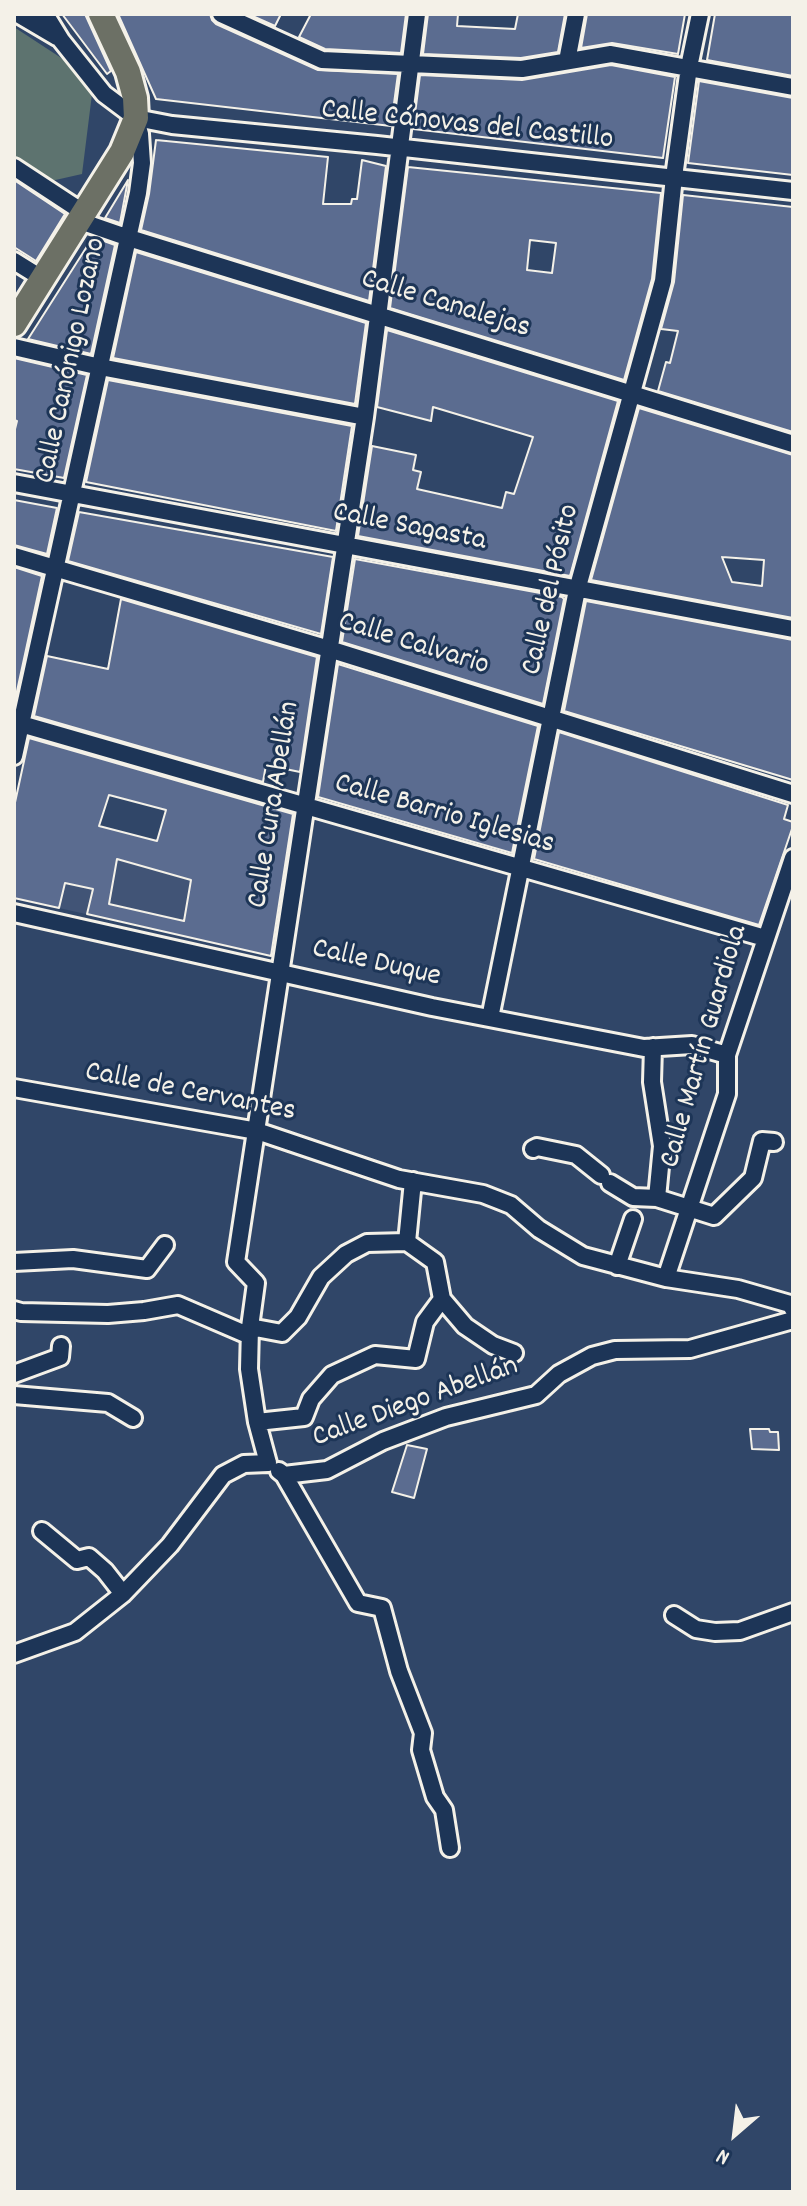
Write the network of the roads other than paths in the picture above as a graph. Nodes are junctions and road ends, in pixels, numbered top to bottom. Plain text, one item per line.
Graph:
1 (18, 14) edge
2 (45, 14) edge
3 (101, 14) edge
4 (221, 14) edge
5 (417, 14) edge
6 (576, 14) edge
7 (700, 14) edge
8 (61, 40) junction
9 (567, 61) junction
10 (411, 63) junction
11 (689, 67) junction
12 (793, 87) edge
13 (136, 118) junction
14 (399, 147) junction
15 (14, 167) edge
16 (674, 177) junction
17 (793, 191) edge
18 (82, 217) junction
19 (129, 238) junction
20 (14, 261) edge
21 (43, 279) junction
22 (378, 314) junction
23 (14, 324) edge
24 (14, 347) edge
25 (100, 367) junction
26 (633, 394) junction
27 (365, 417) junction
28 (793, 444) edge
29 (14, 483) edge
30 (72, 495) junction
31 (346, 546) junction
32 (14, 556) edge
33 (56, 568) junction
34 (577, 590) junction
35 (793, 629) edge
36 (329, 649) junction
37 (552, 718) junction
38 (17, 723) edge
39 (14, 756) edge
40 (793, 794) edge
41 (305, 805) junction
42 (793, 858) edge
43 (521, 867) junction
44 (14, 913) edge
45 (765, 938) junction
46 (279, 971) junction
47 (490, 1018) junction
48 (653, 1047) junction
49 (727, 1055) junction
50 (14, 1088) edge
51 (257, 1131) junction
52 (774, 1142) dead end
53 (533, 1149) dead end
54 (406, 1180) junction
55 (642, 1206) junction
56 (690, 1207) junction
57 (407, 1242) junction
58 (165, 1245) dead end
59 (14, 1262) edge
60 (617, 1266) junction
61 (666, 1278) junction
62 (442, 1299) junction
63 (793, 1309) edge
64 (14, 1310) edge
65 (793, 1320) edge
66 (250, 1332) junction
67 (61, 1346) dead end
68 (514, 1353) dead end
69 (14, 1374) edge
70 (14, 1395) edge
71 (133, 1418) dead end
72 (257, 1422) junction
73 (268, 1463) junction
74 (284, 1475) junction
75 (42, 1531) dead end
76 (123, 1594) junction
77 (793, 1612) edge
78 (674, 1615) dead end
79 (14, 1654) edge
80 (450, 1848) dead end

1 - 8 street
2 - 8 street
3 - 13 main road
4 - 10 street
5 - 10 street, Calle Cura Abellán
6 - 9 street
7 - 11 street, Calle del Pósito
8 - 13 street
9 - 10 street
9 - 11 street
10 - 14 street, Calle Cura Abellán
11 - 12 street
11 - 16 street, Calle del Pósito
13 - 14 street, Calle Cánovas del Castillo
13 - 18 main road
13 - 19 street, Calle Canónigo Lozano
14 - 16 street, Calle Cánovas del Castillo
14 - 22 street, Calle Cura Abellán
15 - 18 street, Calle Canalejas
16 - 17 street, Calle Cánovas del Castillo
16 - 26 street, Calle del Pósito
18 - 19 street, Calle Canalejas
18 - 21 main road
19 - 22 street, Calle Canalejas
19 - 25 street, Calle Canónigo Lozano
20 - 21 street
21 - 23 main road
22 - 26 street, Calle Canalejas
22 - 27 street, Calle Cura Abellán
24 - 25 street
25 - 27 street
25 - 30 street, Calle Canónigo Lozano
26 - 28 street, Calle Canalejas
26 - 34 street, Calle del Pósito
27 - 31 street, Calle Cura Abellán
29 - 30 street, Calle Sagasta
30 - 31 street, Calle Sagasta
30 - 33 street, Calle Canónigo Lozano
31 - 34 street, Calle Sagasta
31 - 36 street, Calle Cura Abellán
32 - 33 street, Calle Calvario
33 - 36 street, Calle Calvario
33 - 38 street, Calle Canónigo Lozano
34 - 35 street, Calle Sagasta
34 - 37 street, Calle del Pósito
36 - 37 street, Calle Calvario
36 - 41 street, Calle Cura Abellán
37 - 40 street, Calle Calvario
37 - 43 street, Calle del Pósito
38 - 39 street, Calle Canónigo Lozano
38 - 41 street, Calle Barrio Iglesias
41 - 43 street, Calle Barrio Iglesias
41 - 46 street, Calle Cura Abellán
42 - 45 street, Calle Martín Guardiola
43 - 45 street, Calle Barrio Iglesias
43 - 47 street, Calle del Pósito
44 - 46 street, Calle Duque
45 - 49 street, Calle Martín Guardiola
46 - 47 street, Calle Duque
46 - 51 street, Calle Cura Abellán
47 - 48 street, Calle Duque
48 - 49 street, Calle Duque
48 - 55 street
49 - 56 street, Calle Martín Guardiola
50 - 51 street, Calle de Cervantes
51 - 54 street, Calle de Cervantes
51 - 66 street, Calle Cura Abellán
52 - 56 street
53 - 55 street
54 - 57 street
54 - 60 street, Calle de Cervantes
55 - 56 street
55 - 60 street
56 - 61 street, Calle Martín Guardiola
57 - 62 street
57 - 66 street
58 - 59 street
60 - 61 street, Calle de Cervantes
61 - 63 street, Calle de Cervantes
62 - 68 street
62 - 72 street
64 - 66 street
65 - 74 street, Calle Diego Abellán
66 - 72 street, Calle Cura Abellán
67 - 69 street
70 - 71 street
72 - 73 street, Calle Cura Abellán
73 - 74 street
73 - 76 street
74 - 80 street
75 - 76 street
76 - 79 street
77 - 78 street

